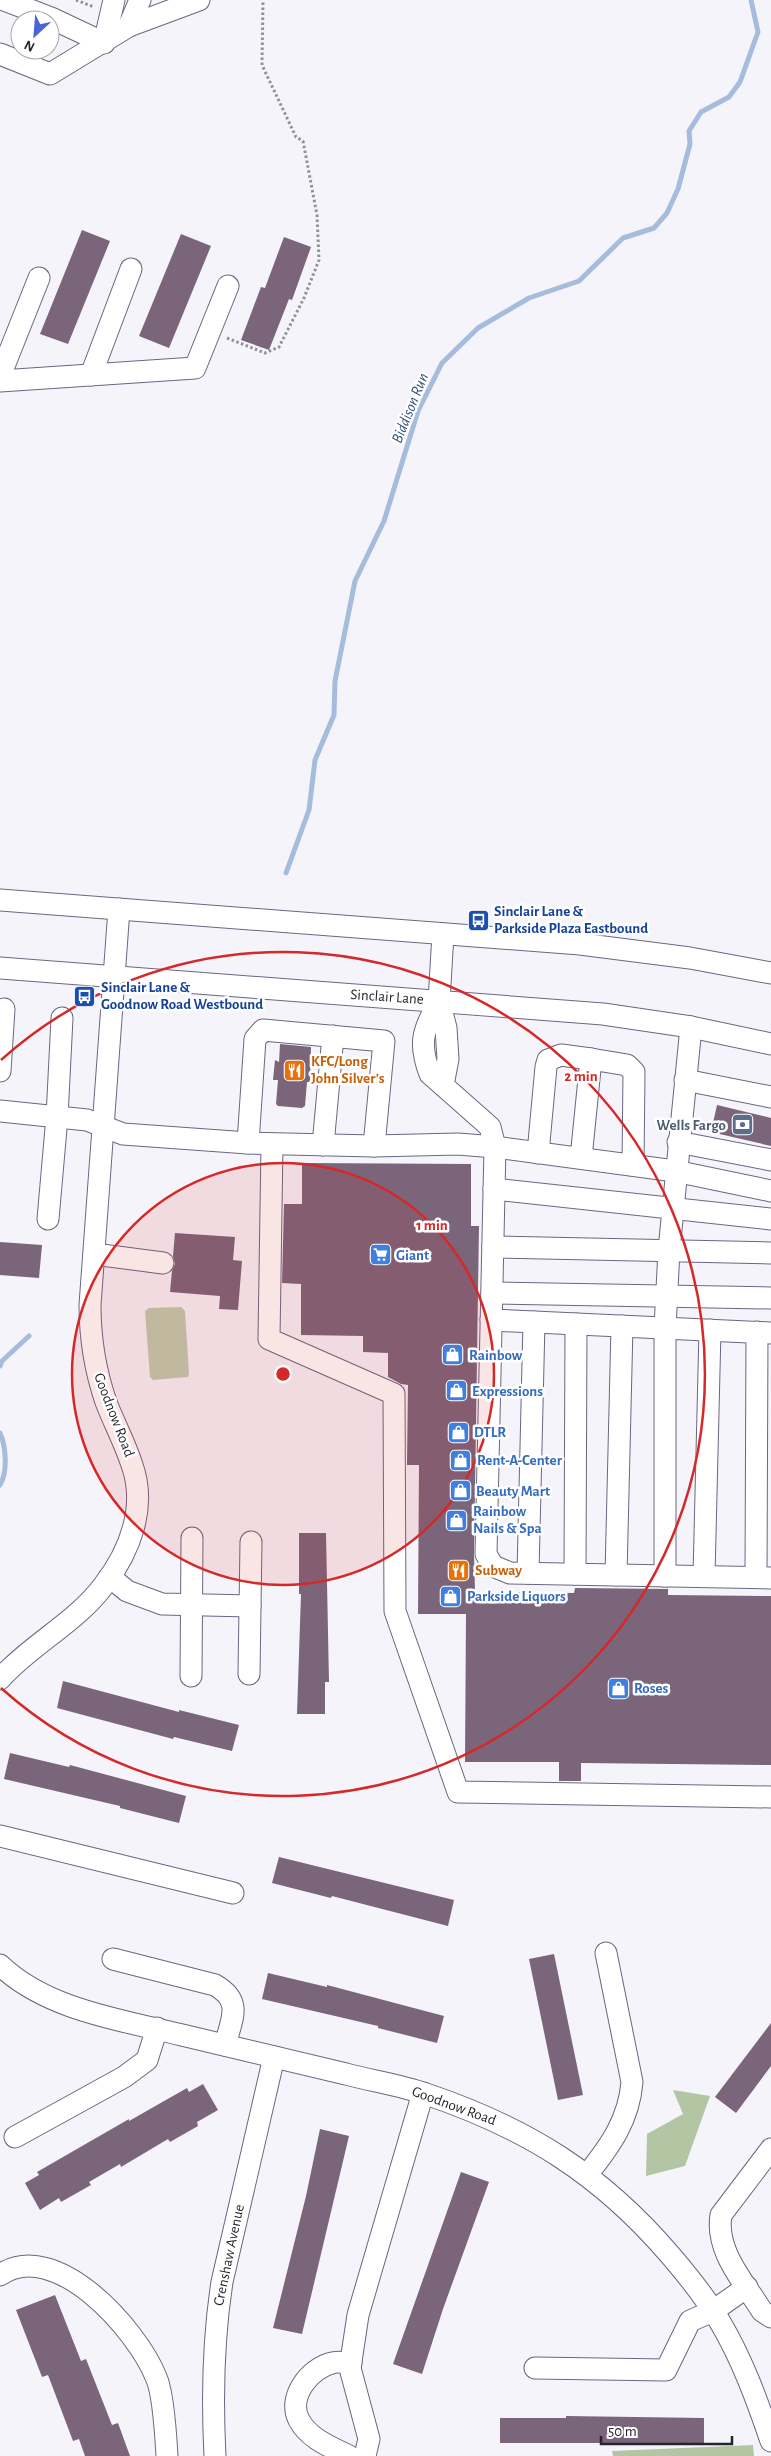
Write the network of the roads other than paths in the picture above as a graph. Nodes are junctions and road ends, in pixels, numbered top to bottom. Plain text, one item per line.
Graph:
1 (4, 0) edge
2 (140, 0) edge
3 (199, 0) edge
4 (109, 5) edge
5 (129, 26) junction
6 (104, 43) junction
7 (0, 54) edge
8 (131, 269) dead end
9 (39, 278) dead end
10 (228, 286) dead end
11 (91, 375) junction
12 (0, 376) edge
13 (0, 381) edge
14 (0, 900) edge
15 (119, 909) junction
16 (443, 934) junction
17 (0, 968) edge
18 (771, 973) edge
19 (114, 977) junction
20 (439, 1001) junction
21 (4, 1010) dead end
22 (62, 1018) dead end
23 (691, 1027) junction
24 (333, 1036) junction
25 (771, 1044) edge
26 (591, 1059) junction
27 (0, 1072) edge
28 (685, 1080) junction
29 (771, 1097) edge
30 (0, 1111) edge
31 (57, 1117) junction
32 (104, 1125) junction
33 (678, 1142) junction
34 (248, 1143) junction
35 (272, 1144) junction
36 (323, 1145) junction
37 (374, 1146) junction
38 (495, 1147) junction
39 (538, 1153) junction
40 (581, 1158) junction
41 (771, 1160) edge
42 (633, 1165) junction
43 (675, 1170) junction
44 (494, 1188) junction
45 (771, 1191) edge
46 (672, 1208) junction
47 (48, 1219) dead end
48 (771, 1219) edge
49 (492, 1246) junction
50 (669, 1250) junction
51 (771, 1253) edge
52 (94, 1254) junction
53 (163, 1262) dead end
54 (492, 1293) junction
55 (667, 1295) junction
56 (771, 1298) edge
57 (491, 1320) junction
58 (534, 1322) junction
59 (576, 1324) junction
60 (622, 1326) junction
61 (665, 1328) junction
62 (710, 1330) junction
63 (764, 1333) edge
64 (192, 1538) dead end
65 (250, 1542) dead end
66 (528, 1573) junction
67 (575, 1574) junction
68 (616, 1575) junction
69 (665, 1576) junction
70 (704, 1576) junction
71 (110, 1577) junction
72 (764, 1578) edge
73 (193, 1605) junction
74 (250, 1606) junction
75 (248, 1674) dead end
76 (191, 1676) dead end
77 (0, 1679) edge
78 (771, 1797) edge
79 (0, 1836) edge
80 (233, 1893) dead end
81 (606, 1953) dead end
82 (113, 1959) dead end
83 (0, 1965) edge
84 (157, 2028) junction
85 (225, 2045) junction
86 (274, 2057) junction
87 (423, 2093) junction
88 (15, 2136) dead end
89 (770, 2150) edge
90 (587, 2175) junction
91 (0, 2275) edge
92 (747, 2287) junction
93 (713, 2311) junction
94 (771, 2317) edge
95 (351, 2363) junction
96 (535, 2368) dead end
97 (771, 2441) edge
98 (167, 2456) edge
99 (215, 2456) edge
100 (349, 2456) edge
101 (365, 2456) edge

1 - 6 street
2 - 5 street
3 - 5 street
4 - 6 street
5 - 6 street
6 - 7 street
8 - 11 street
9 - 12 street
10 - 11 street
11 - 13 street
14 - 15 street
15 - 16 street
15 - 19 street, Goodnow Road
16 - 18 street
16 - 20 street
17 - 19 street, Sinclair Lane
19 - 20 street, Sinclair Lane
19 - 32 street, Goodnow Road
20 - 23 street, Sinclair Lane
20 - 38 street
21 - 27 street
22 - 31 street
23 - 25 street, Sinclair Lane
23 - 28 street
24 - 34 street
24 - 36 street
24 - 37 street
26 - 39 street
26 - 40 street
26 - 42 street
28 - 29 street
28 - 33 street
30 - 31 street
31 - 32 street
31 - 47 street
32 - 34 street
32 - 52 street, Goodnow Road
33 - 41 street
33 - 43 street
34 - 35 street
35 - 36 street
35 - 78 street
36 - 37 street
37 - 38 street
38 - 39 street
38 - 44 street
39 - 40 street
40 - 42 street
42 - 43 street
43 - 45 street
43 - 46 street
44 - 46 street
44 - 49 street
46 - 48 street
46 - 50 street
49 - 50 street
49 - 54 street
50 - 51 street
50 - 55 street
52 - 53 street
52 - 71 street, Goodnow Road
54 - 55 street
54 - 57 street
55 - 56 street
55 - 61 street
57 - 58 street
57 - 66 street
58 - 59 street
58 - 66 street
59 - 60 street
59 - 67 street
60 - 61 street
60 - 68 street
61 - 62 street
61 - 69 street
62 - 63 street
62 - 70 street
63 - 72 street
64 - 73 street
65 - 74 street
66 - 67 street
67 - 68 street
68 - 69 street
69 - 70 street
70 - 72 street
71 - 73 street
71 - 77 street, Goodnow Road
73 - 74 street
73 - 76 street
74 - 75 street
79 - 80 street
81 - 90 street
82 - 85 street
83 - 84 street, Goodnow Road
84 - 85 street, Goodnow Road
84 - 88 street
85 - 86 street, Goodnow Road
86 - 87 street, Goodnow Road
86 - 99 street, Crenshaw Avenue
87 - 90 street, Goodnow Road
87 - 95 street
89 - 92 street
90 - 93 street, Goodnow Road
91 - 98 street
92 - 93 street
92 - 94 street
93 - 96 street
93 - 97 street, Goodnow Road
95 - 100 street
95 - 101 street

